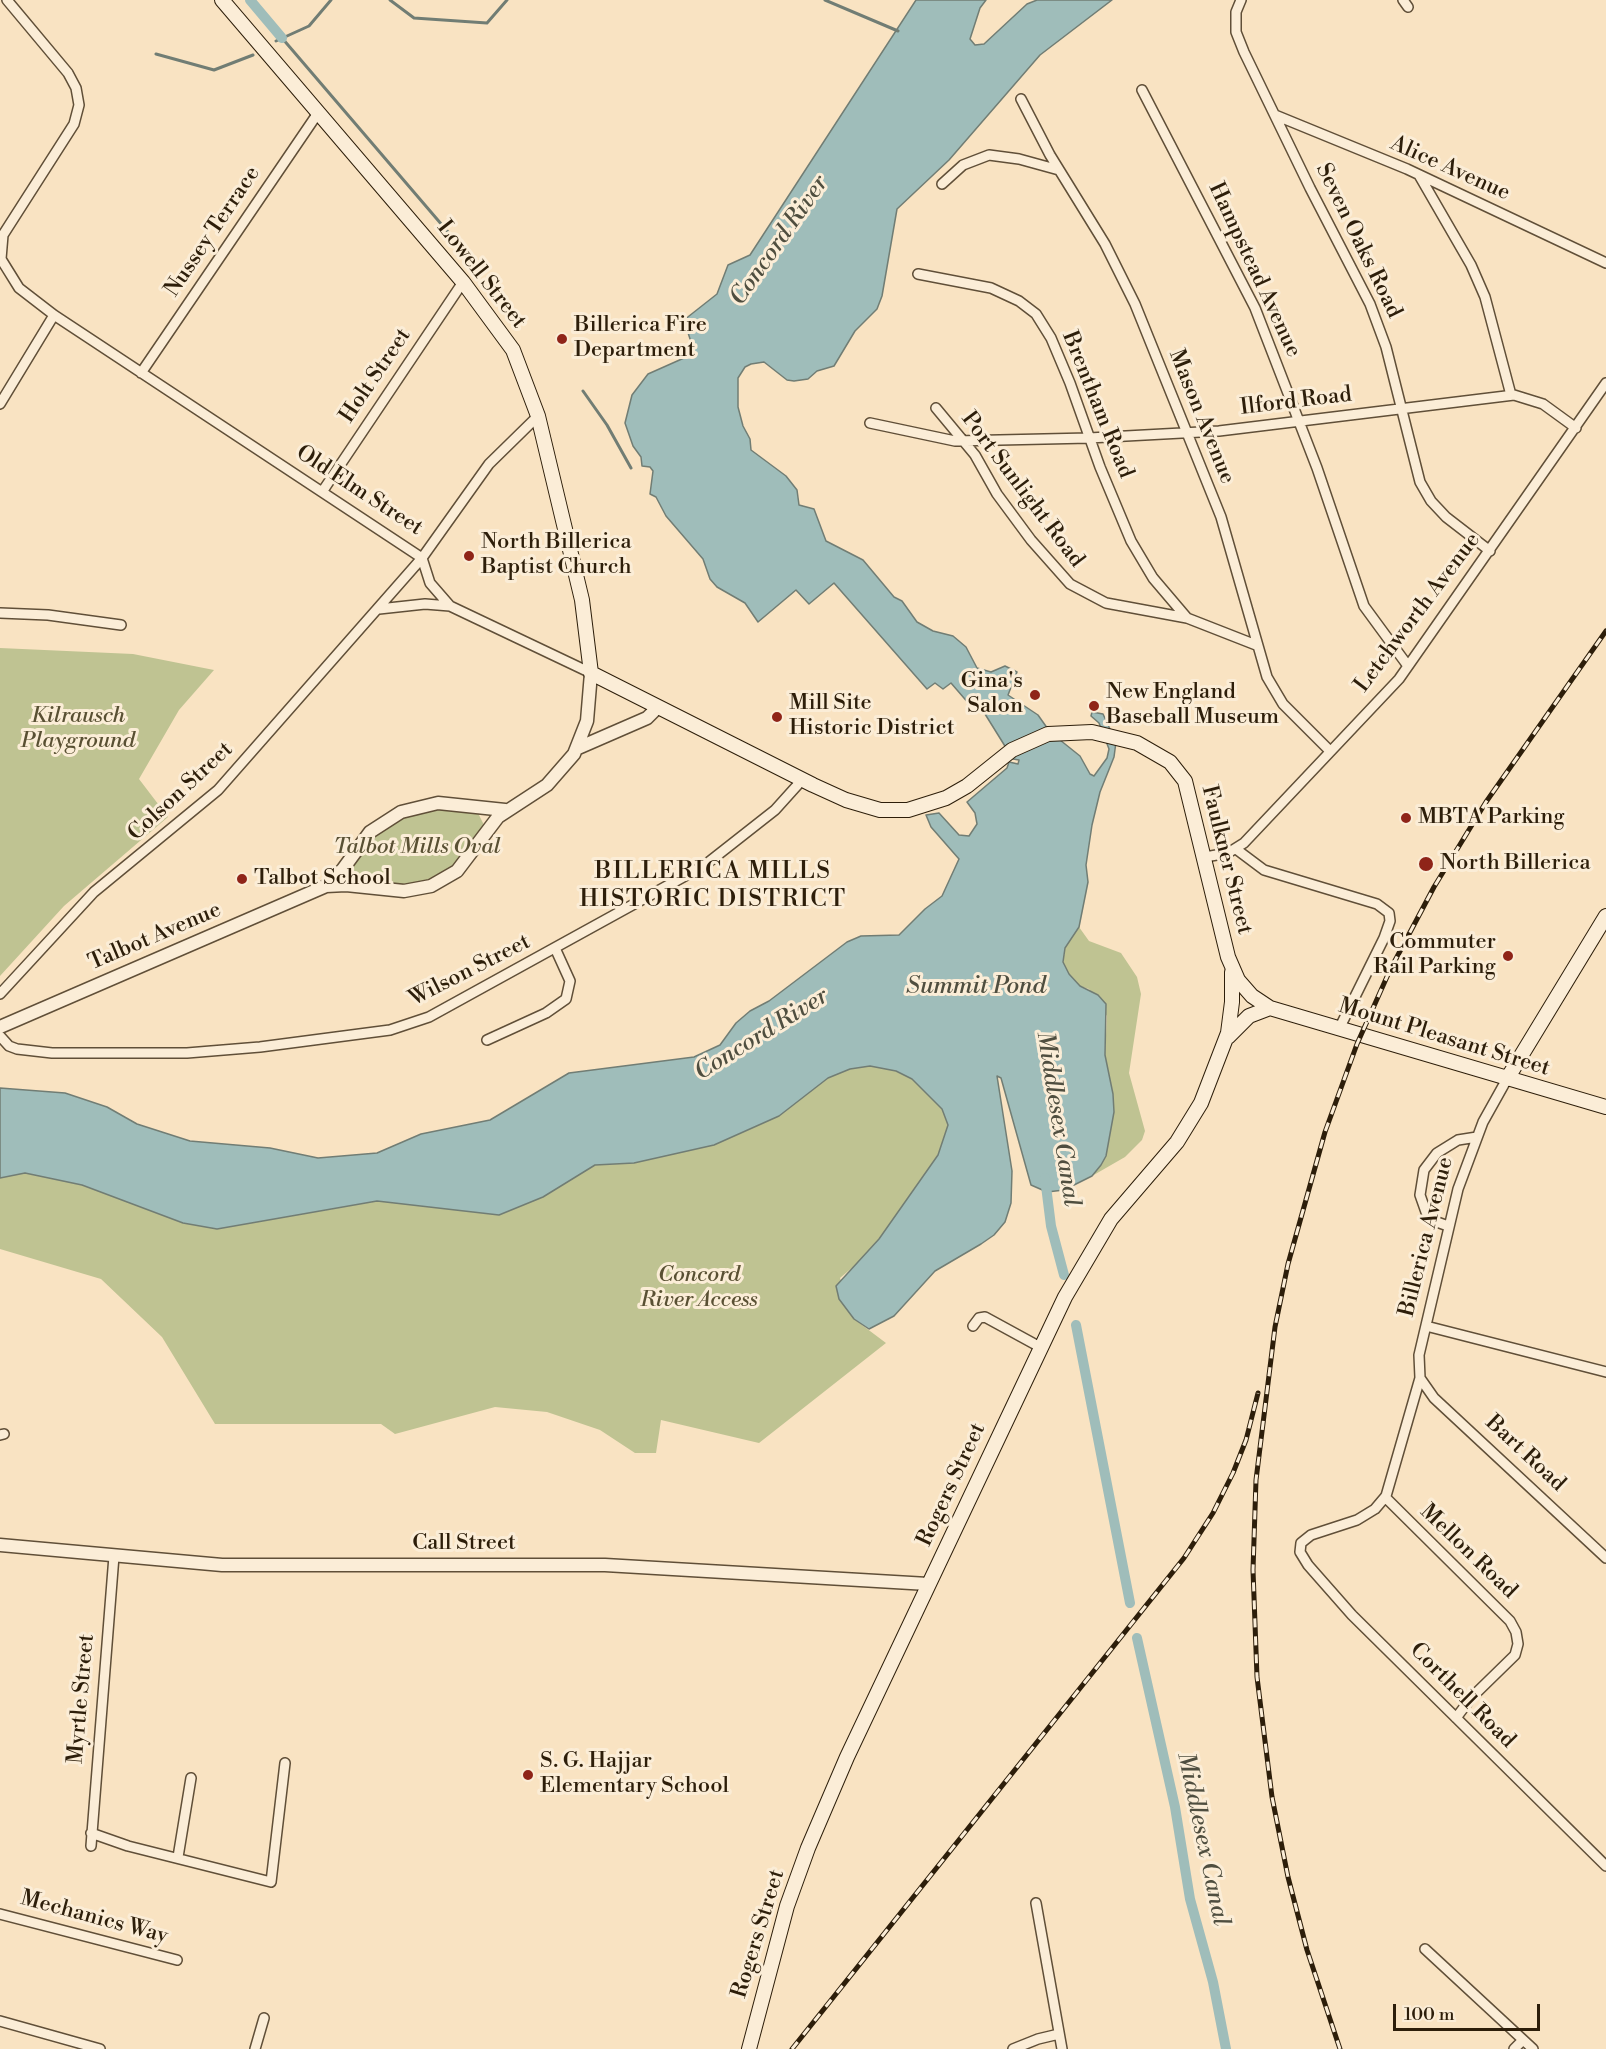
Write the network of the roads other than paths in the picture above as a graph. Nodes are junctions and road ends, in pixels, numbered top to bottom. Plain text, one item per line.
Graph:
1 (8, 0) edge
2 (222, 0) edge
3 (1241, 0) edge
4 (1142, 90) dead end
5 (1020, 99) dead end
6 (318, 112) junction
7 (1275, 116) junction
8 (1059, 170) junction
9 (1419, 175) junction
10 (942, 184) dead end
11 (1606, 263) edge
12 (918, 274) dead end
13 (463, 282) junction
14 (54, 315) junction
15 (141, 373) junction
16 (1606, 384) edge
17 (1511, 395) junction
18 (0, 405) edge
19 (936, 408) dead end
20 (1400, 408) junction
21 (538, 416) junction
22 (1298, 421) junction
23 (870, 423) dead end
24 (1576, 428) junction
25 (1186, 433) junction
26 (1089, 438) junction
27 (963, 441) junction
28 (322, 492) junction
29 (1490, 551) junction
30 (422, 558) junction
31 (450, 606) junction
32 (379, 609) junction
33 (0, 613) edge
34 (1187, 618) junction
35 (121, 625) dead end
36 (1256, 645) junction
37 (1408, 666) junction
38 (591, 673) junction
39 (658, 707) junction
40 (578, 748) junction
41 (1330, 751) junction
42 (1009, 753) joint
43 (802, 780) junction
44 (506, 810) junction
45 (1236, 849) junction
46 (1205, 857) junction
47 (326, 886) junction
48 (1606, 915) edge
49 (555, 948) junction
50 (1231, 966) junction
51 (0, 994) edge
52 (1270, 1008) junction
53 (0, 1027) edge
54 (1339, 1029) junction
55 (0, 1036) edge
56 (487, 1040) dead end
57 (1225, 1042) junction
58 (1507, 1079) junction
59 (1606, 1107) edge
60 (1477, 1137) junction
61 (1448, 1226) junction
62 (973, 1326) dead end
63 (1426, 1326) junction
64 (1040, 1347) junction
65 (1606, 1372) edge
66 (1420, 1378) junction
67 (1385, 1497) junction
68 (0, 1545) edge
69 (114, 1556) junction
70 (1606, 1558) edge
71 (928, 1584) junction
72 (1456, 1718) junction
73 (285, 1763) dead end
74 (191, 1778) dead end
75 (91, 1833) junction
76 (90, 1846) dead end
77 (178, 1857) junction
78 (1606, 1866) edge
79 (1036, 1903) dead end
80 (0, 1914) edge
81 (1425, 1949) dead end
82 (177, 1960) dead end
83 (264, 2018) dead end
84 (0, 2021) edge
85 (1059, 2034) junction
86 (1523, 2040) junction
87 (100, 2049) edge
88 (255, 2049) edge
89 (749, 2049) edge
90 (1013, 2049) edge
91 (1062, 2049) edge
92 (1514, 2049) edge
93 (1533, 2049) edge

1 - 14 street, Old Elm Street
2 - 6 main road, Lowell Street
3 - 7 street, Seven Oaks Road
4 - 22 street, Hampstead Avenue
5 - 8 street, Mason Avenue
6 - 13 main road, Lowell Street
6 - 15 street, Nussey Terrace
7 - 9 street, Alice Avenue
7 - 20 street, Seven Oaks Road
8 - 10 street
8 - 25 street, Mason Avenue
9 - 11 street, Alice Avenue
9 - 17 street
12 - 26 street, Brentham Road
13 - 21 main road, Lowell Street
13 - 28 street, Holt Street
14 - 15 street, Old Elm Street
14 - 18 street
15 - 28 street, Old Elm Street
16 - 24 street, Letchworth Avenue
17 - 20 street, Ilford Road
17 - 24 street, Ilford Road
19 - 27 street, Port Sunlight Road
20 - 22 street, Ilford Road
20 - 29 street, Seven Oaks Road
21 - 30 street, Colson Street
21 - 38 main road, Lowell Street
22 - 25 street, Ilford Road
22 - 37 street, Hampstead Avenue
23 - 27 street, Ilford Road
24 - 29 street, Letchworth Avenue
25 - 26 street, Ilford Road
25 - 36 street, Mason Avenue
26 - 27 street, Ilford Road
26 - 34 street, Brentham Road
27 - 34 street, Port Sunlight Road
28 - 30 street, Old Elm Street
29 - 37 street, Letchworth Avenue
30 - 31 street, Old Elm Street
30 - 32 street, Colson Street
31 - 32 street
31 - 38 street, Old Elm Street
32 - 51 street, Colson Street
33 - 35 street
34 - 36 street, Port Sunlight Road
36 - 41 street, Mason Avenue
37 - 41 street, Letchworth Avenue
38 - 39 main road, Old Elm Street
38 - 40 street, Talbot Avenue
39 - 40 street, Talbot Avenue
39 - 43 main road, Old Elm Street
40 - 44 street, Talbot Avenue
41 - 45 street, Letchworth Avenue
42 - 43 main road, Old Elm Street
42 - 46 main road, Faulkner Street
43 - 49 street, Wilson Street
44 - 47 street, Talbot Avenue
44 - 47 street, Talbot Avenue
45 - 46 street
45 - 54 street
46 - 50 main road, Faulkner Street
47 - 53 street, Talbot Avenue
48 - 58 main road, Billerica Avenue
49 - 55 street, Wilson Street
49 - 56 street
50 - 52 main road, Mount Pleasant Street
50 - 57 main road, Rogers Street
52 - 54 main road, Mount Pleasant Street
52 - 57 main road
54 - 58 main road, Mount Pleasant Street
57 - 64 main road, Rogers Street
58 - 59 main road, Mount Pleasant Street
58 - 60 street, Billerica Avenue
60 - 61 street, Billerica Avenue
60 - 61 street
61 - 63 street, Billerica Avenue
62 - 64 street
63 - 65 street
63 - 66 street, Billerica Avenue
64 - 71 main road, Rogers Street
66 - 67 street, Billerica Avenue
66 - 70 street, Bart Road
67 - 72 street, Mellon Road
67 - 72 street, Corthell Road
68 - 69 street, Call Street
69 - 71 street, Call Street
69 - 75 street, Myrtle Street
71 - 89 main road, Rogers Street
72 - 78 street, Corthell Road
73 - 77 street
74 - 77 street
75 - 76 street, Myrtle Street
75 - 77 street
79 - 85 street
80 - 82 street, Mechanics Way
81 - 86 street
83 - 88 street
84 - 87 street
85 - 90 street
85 - 91 street
86 - 92 street
86 - 93 street

